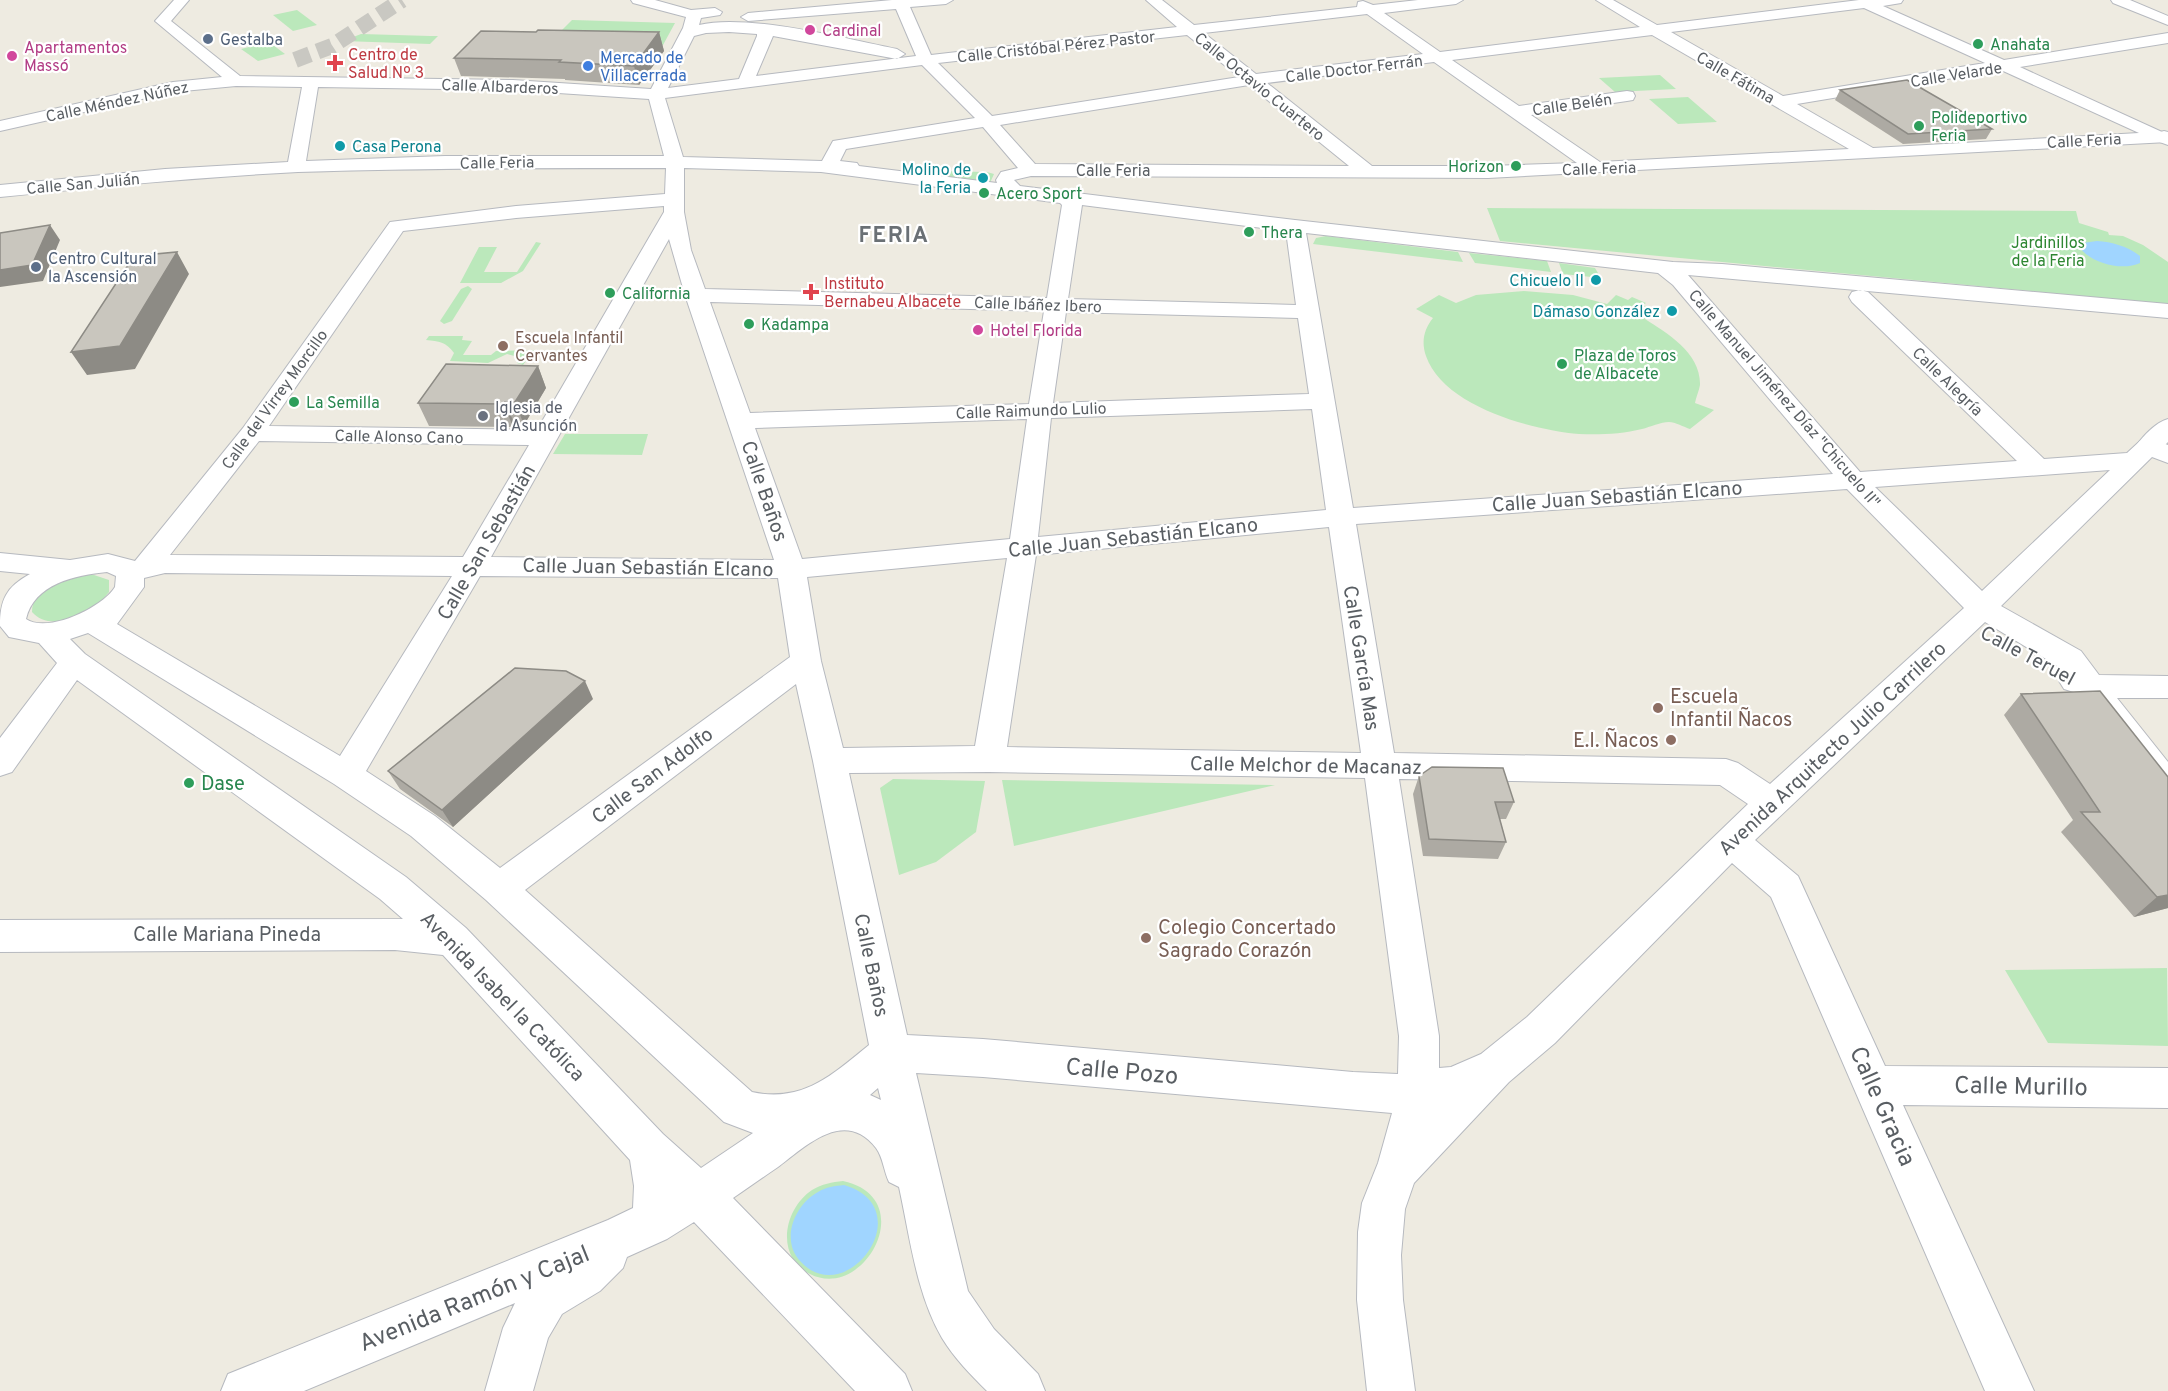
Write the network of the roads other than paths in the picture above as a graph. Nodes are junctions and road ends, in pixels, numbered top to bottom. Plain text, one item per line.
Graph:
1 (182, 0) edge
2 (642, 0) edge
3 (946, 0) edge
4 (1153, 0) edge
5 (1356, 0) edge
6 (1456, 0) edge
7 (1603, 0) edge
8 (1896, 0) edge
9 (2118, 0) edge
10 (900, 2) edge
11 (1862, 2) edge
12 (732, 8) dead end
13 (1370, 10) junction
14 (714, 13) junction
15 (694, 14) junction
16 (2168, 21) edge
17 (763, 30) junction
18 (1190, 30) junction
19 (1656, 30) junction
20 (688, 33) junction
21 (2168, 38) edge
22 (1437, 57) junction
23 (926, 60) junction
24 (276, 66) tunnel mouth
25 (2006, 66) junction
26 (1251, 80) junction
27 (236, 81) junction
28 (311, 82) junction
29 (745, 83) junction
30 (656, 94) junction
31 (1627, 96) dead end
32 (1780, 102) junction
33 (1516, 112) junction
34 (987, 121) junction
35 (0, 126) edge
36 (2167, 138) edge
37 (1869, 153) junction
38 (675, 162) junction
39 (1027, 166) junction
40 (296, 167) junction
41 (828, 168) junction
42 (1596, 168) junction
43 (1367, 171) junction
44 (165, 175) joint
45 (0, 190) edge
46 (1024, 191) junction
47 (1068, 196) junction
48 (674, 205) junction
49 (1295, 226) junction
50 (1668, 268) junction
51 (696, 294) junction
52 (1860, 297) junction
53 (1058, 304) junction
54 (2168, 311) edge
55 (1308, 312) junction
56 (2168, 327) edge
57 (1322, 401) junction
58 (1041, 410) junction
59 (741, 421) junction
60 (252, 433) junction
61 (546, 438) junction
62 (2155, 447) edge
63 (2037, 466) junction
64 (1852, 479) junction
65 (1340, 517) junction
66 (1023, 548) junction
67 (0, 562) edge
68 (473, 565) junction
69 (68, 568) junction
70 (790, 569) junction
71 (137, 570) junction
72 (1974, 615) junction
73 (107, 616) junction
74 (9, 622) edge
75 (48, 634) junction
76 (806, 661) junction
77 (74, 662) junction
78 (2091, 686) junction
79 (2168, 687) edge
80 (989, 759) junction
81 (830, 761) junction
82 (0, 763) edge
83 (1380, 766) junction
84 (346, 775) junction
85 (2168, 787) edge
86 (1773, 803) junction
87 (1731, 841) junction
88 (499, 889) junction
89 (0, 936) edge
90 (453, 940) junction
91 (891, 1053) junction
92 (1495, 1068) junction
93 (1874, 1085) junction
94 (2168, 1088) edge
95 (1419, 1091) junction
96 (1353, 1092) joint
97 (834, 1098) junction
98 (799, 1126) junction
99 (648, 1149) junction
100 (1390, 1188) junction
101 (700, 1196) junction
102 (636, 1230) junction
103 (945, 1292) junction
104 (245, 1391) edge
105 (509, 1391) edge
106 (888, 1391) edge
107 (1021, 1391) edge
108 (1391, 1391) edge
109 (2010, 1391) edge

1 - 27 street
2 - 15 street
3 - 10 street
4 - 18 street, Calle Octavio Cuartero
5 - 13 street
6 - 13 street, Calle Cristóbal Pérez Pastor
7 - 19 street, Calle Fátima
8 - 11 street, Calle Doctor Ferrán
9 - 16 street
10 - 14 street
10 - 23 street
11 - 19 street, Calle Doctor Ferrán
11 - 25 street
12 - 14 street
13 - 18 street, Calle Cristóbal Pérez Pastor
13 - 22 street
14 - 15 street
15 - 20 street
17 - 20 street
17 - 23 street
17 - 29 street
18 - 23 street, Calle Cristóbal Pérez Pastor
18 - 26 street, Calle Octavio Cuartero
19 - 22 street, Calle Doctor Ferrán
19 - 32 street, Calle Fátima
20 - 30 street
21 - 25 street, Calle Velarde
22 - 26 street, Calle Doctor Ferrán
22 - 33 street
23 - 29 street, Calle Cristóbal Pérez Pastor
23 - 34 street
24 - 27 street
25 - 32 street, Calle Velarde
25 - 36 street
26 - 34 street, Calle Doctor Ferrán
26 - 43 street, Calle Octavio Cuartero
27 - 28 street, Calle Albarderos
27 - 35 street, Calle Méndez Núñez
28 - 30 street, Calle Albarderos
28 - 40 street
29 - 30 street, Calle Cristóbal Pérez Pastor
30 - 38 street, Calle Baños
31 - 33 street, Calle Belén
32 - 37 street, Calle Fátima
33 - 42 street
34 - 39 street
34 - 41 street, Calle Doctor Ferrán
36 - 37 street, Calle Feria
37 - 42 street, Calle Feria
38 - 40 street, Calle Feria
38 - 41 street, Calle Feria
38 - 48 street, Calle Baños
39 - 41 street, Calle Feria
39 - 43 street, Calle Feria
39 - 46 street, Calle Feria
39 - 47 street, Calle Feria
40 - 44 street, Calle Feria
41 - 46 street, Calle Feria
42 - 43 street, Calle Feria
44 - 45 street, Calle San Julián
46 - 47 street, Calle Feria
47 - 49 street, Calle Feria
47 - 53 street
48 - 51 street, Calle Baños
48 - 60 street, Calle del Virrey Morcillo
48 - 61 street, Calle San Sebastián
49 - 50 street, Calle Feria
49 - 55 street, Calle García Mas
50 - 52 street, Calle Feria
50 - 54 street, Calle Feria
50 - 64 street, Calle Manuel Jiménez Díaz "Chicuelo II"
51 - 53 street, Calle Ibáñez Ibero
51 - 59 street, Calle Baños
52 - 56 street, Calle Feria
52 - 63 street, Calle Alegría
53 - 55 street, Calle Ibáñez Ibero
53 - 58 street
55 - 57 street, Calle García Mas
57 - 58 street, Calle Raimundo Lulio
57 - 65 street, Calle García Mas
58 - 59 street, Calle Raimundo Lulio
58 - 66 street
59 - 70 street, Calle Baños
60 - 61 street, Calle Alonso Cano
60 - 71 street, Calle del Virrey Morcillo
61 - 68 street, Calle San Sebastián
62 - 63 street, Calle Juan Sebastián Elcano
62 - 72 street, Avenida Arquitecto Julio Carrilero
63 - 64 street, Calle Juan Sebastián Elcano
64 - 65 street, Calle Juan Sebastián Elcano
64 - 72 street, Calle Manuel Jiménez Díaz "Chicuelo II"
65 - 66 street, Calle Juan Sebastián Elcano
65 - 83 street, Calle García Mas
66 - 70 street, Calle Juan Sebastián Elcano
66 - 80 street
67 - 69 street
68 - 70 street, Calle Juan Sebastián Elcano
68 - 71 street, Calle Juan Sebastián Elcano
68 - 84 street, Calle San Sebastián
69 - 71 street
69 - 74 street
70 - 76 street, Calle Baños
71 - 73 street
72 - 78 street, Calle Teruel
72 - 86 street, Avenida Arquitecto Julio Carrilero
73 - 75 street
73 - 84 street
74 - 75 street
75 - 77 street, Avenida Isabel la Católica
76 - 81 street, Calle Baños
76 - 88 street, Calle San Adolfo
77 - 82 street
77 - 90 street, Avenida Isabel la Católica
78 - 79 street
78 - 85 street, Calle Teruel
80 - 81 street, Calle Melchor de Macanaz
80 - 83 street, Calle Melchor de Macanaz
81 - 91 street, Calle Baños
83 - 86 street, Calle Melchor de Macanaz
83 - 95 street, Calle García Mas
84 - 88 street
86 - 87 street, Avenida Arquitecto Julio Carrilero
87 - 92 street, Avenida Arquitecto Julio Carrilero
87 - 93 street, Calle Gracia
88 - 97 street
89 - 90 street, Calle Mariana Pineda
90 - 99 street, Avenida Isabel la Católica
91 - 96 street, Calle Pozo
91 - 97 street
91 - 103 street, Calle Baños
92 - 95 street, Avenida Arquitecto Julio Carrilero
92 - 100 street, Avenida Arquitecto Julio Carrilero
93 - 94 street, Calle Murillo
93 - 109 street, Calle Gracia
95 - 96 street, Avenida Arquitecto Julio Carrilero
95 - 100 street
97 - 98 street
98 - 101 street, Avenida Ramón y Cajal
98 - 103 street
99 - 101 street, Avenida Isabel la Católica
99 - 102 street
100 - 108 street
101 - 102 street, Avenida Ramón y Cajal
101 - 106 street, Avenida Isabel la Católica
102 - 104 street, Avenida Ramón y Cajal
102 - 105 street
103 - 107 street

